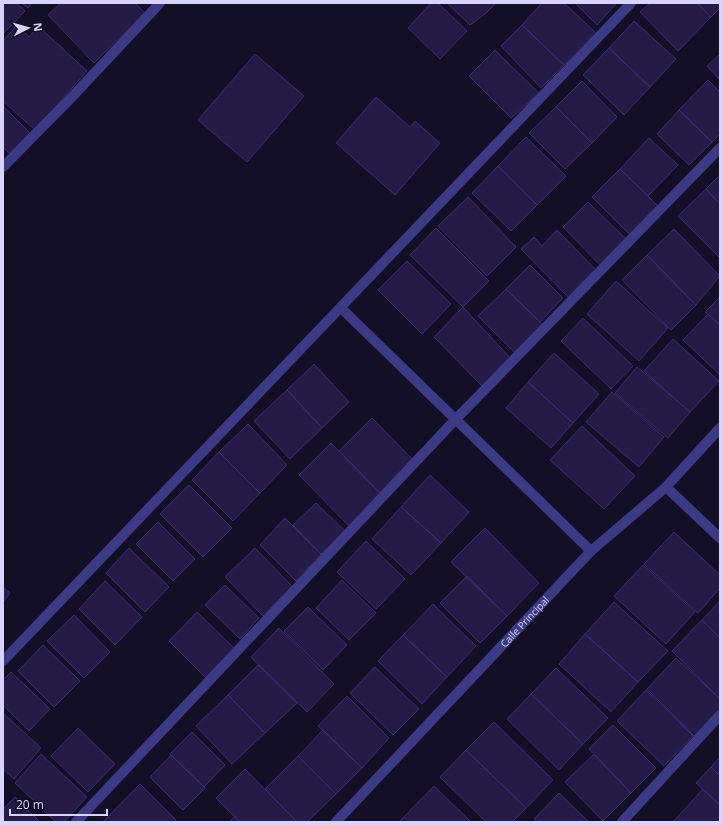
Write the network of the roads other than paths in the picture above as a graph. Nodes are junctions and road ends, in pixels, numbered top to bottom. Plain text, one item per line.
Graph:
1 (160, 3) edge
2 (632, 3) edge
3 (720, 148) edge
4 (3, 167) edge
5 (341, 308) junction
6 (455, 420) junction
7 (720, 428) edge
8 (666, 487) junction
9 (720, 538) edge
10 (591, 551) junction
11 (3, 662) edge
12 (720, 715) edge
13 (76, 822) edge
14 (336, 822) edge
15 (622, 822) edge

1 - 4 street
2 - 5 street
3 - 6 street
5 - 6 street
5 - 11 street
6 - 10 street
6 - 13 street
7 - 8 street, Calle Principal
8 - 9 street
8 - 10 street, Calle Principal
10 - 14 street, Calle Principal
12 - 15 street

